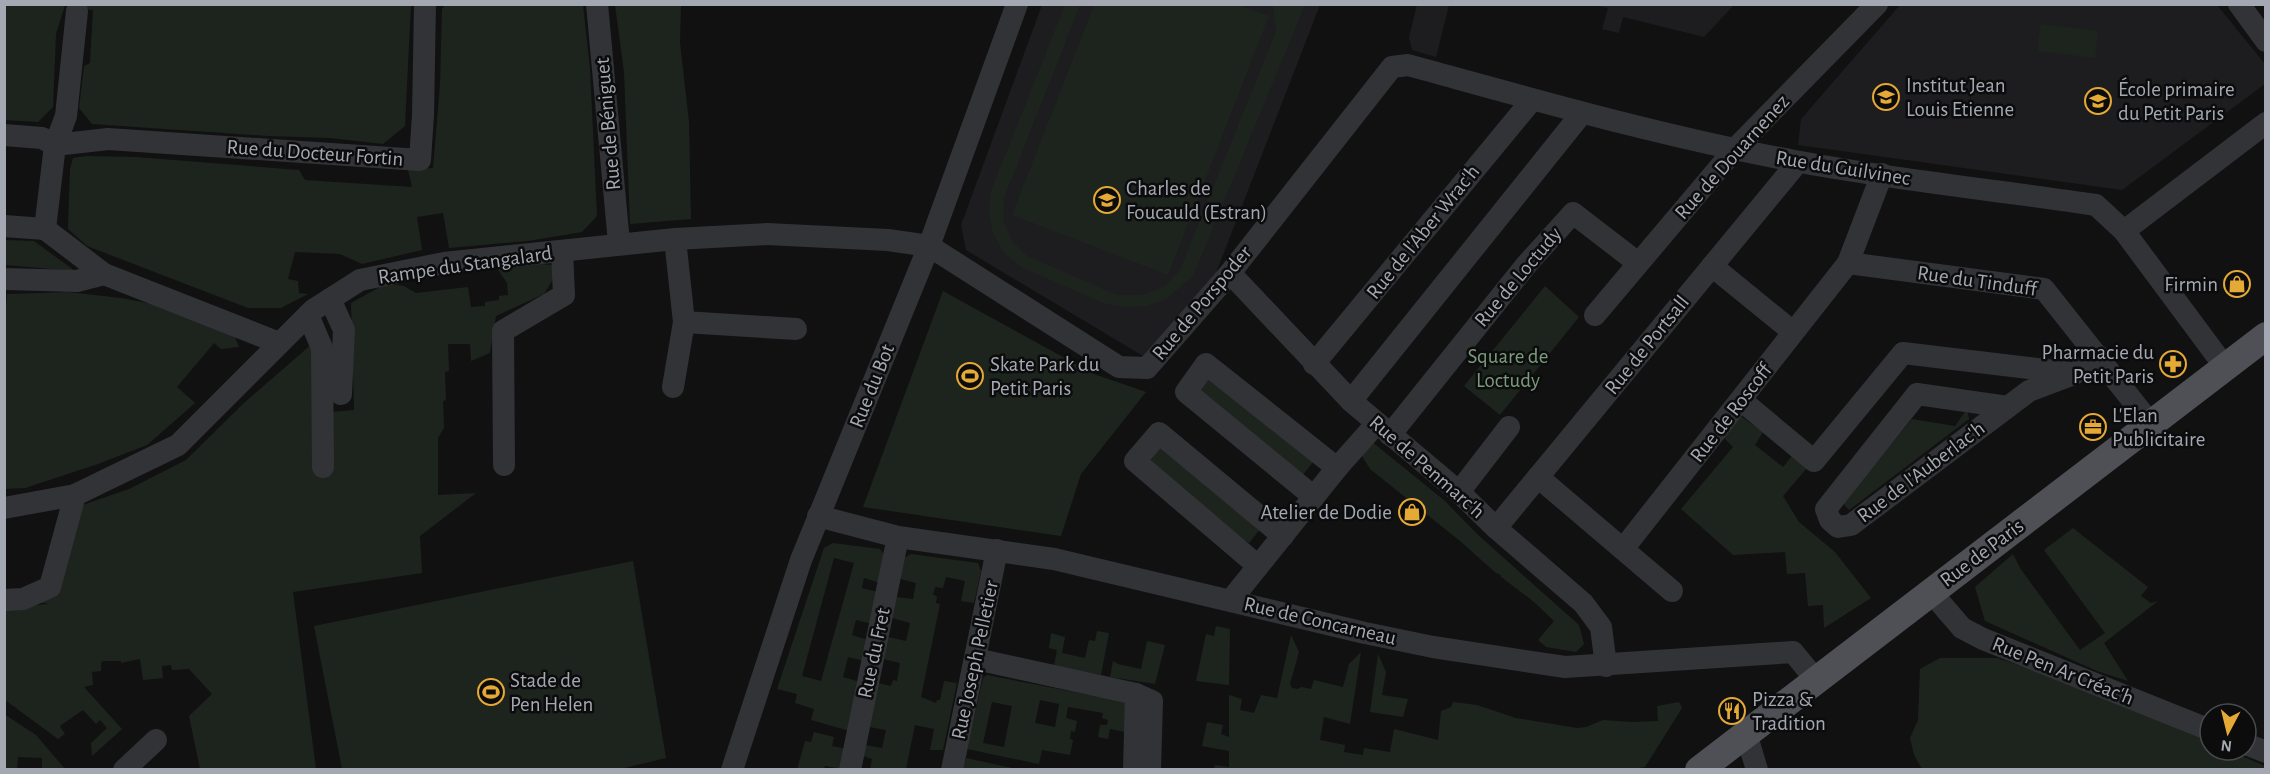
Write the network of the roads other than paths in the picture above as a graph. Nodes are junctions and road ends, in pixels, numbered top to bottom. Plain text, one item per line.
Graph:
1 (425, 4) edge
2 (597, 4) edge
3 (1017, 4) edge
4 (1877, 4) edge
5 (2239, 4) edge
6 (76, 11) dead end
7 (2265, 41) edge
8 (1392, 67) joint
9 (1532, 100) junction
10 (1582, 114) junction
11 (2265, 123) edge
12 (4, 135) edge
13 (55, 145) junction
14 (1735, 149) junction
15 (1798, 162) junction
16 (1882, 174) junction
17 (4, 226) edge
18 (45, 229) junction
19 (2124, 231) junction
20 (675, 239) junction
21 (619, 243) junction
22 (929, 246) junction
23 (562, 251) junction
24 (1638, 263) junction
25 (1848, 263) junction
26 (1712, 266) junction
27 (1230, 273) junction
28 (104, 274) junction
29 (4, 279) edge
30 (330, 299) junction
31 (308, 315) junction
32 (1595, 315) dead end
33 (684, 322) junction
34 (796, 329) dead end
35 (1793, 332) junction
36 (2265, 336) edge
37 (279, 343) junction
38 (2098, 356) junction
39 (1314, 364) junction
40 (2225, 367) junction
41 (2074, 374) junction
42 (674, 387) dead end
43 (341, 394) dead end
44 (1351, 401) junction
45 (1742, 401) junction
46 (2008, 407) junction
47 (2151, 424) junction
48 (1509, 427) dead end
49 (1383, 429) junction
50 (504, 465) dead end
51 (323, 467) dead end
52 (1337, 468) junction
53 (1538, 477) junction
54 (1459, 492) junction
55 (75, 495) junction
56 (1314, 497) junction
57 (4, 508) edge
58 (818, 516) junction
59 (1497, 528) junction
60 (1283, 536) junction
61 (898, 537) junction
62 (1623, 549) junction
63 (997, 550) junction
64 (1258, 566) junction
65 (1672, 591) dead end
66 (1931, 592) junction
67 (4, 600) edge
68 (1231, 600) junction
69 (976, 660) junction
70 (1606, 666) junction
71 (1816, 680) junction
72 (1136, 694) junction
73 (2198, 725) edge
74 (1746, 734) junction
75 (156, 740) dead end
76 (124, 770) edge
77 (732, 770) edge
78 (850, 770) edge
79 (952, 770) edge
80 (1134, 770) edge
81 (1150, 770) edge
82 (1699, 770) edge
83 (1757, 770) edge

1 - 13 street, Rue du Docteur Fortin
2 - 21 street, Rue de Béniguet
3 - 22 street, Rue du Bot
4 - 14 street, Rue de Douarnenez
5 - 7 street
6 - 13 street
8 - 9 street, Rue du Guilvinec
8 - 27 street, Rue de Porspoder
9 - 10 street, Rue du Guilvinec
9 - 39 street, Rue de l'Aber Wrac'h
10 - 14 street, Rue du Guilvinec
10 - 44 street
11 - 19 street
12 - 13 street, Rue du Docteur Fortin
13 - 18 street
14 - 15 street, Rue du Guilvinec
14 - 24 street, Rue de Douarnenez
15 - 16 street, Rue du Guilvinec
15 - 26 street, Rue de Portsall
16 - 19 street, Rue du Guilvinec
16 - 25 street, Rue de Roscoff
17 - 18 street
18 - 28 street
19 - 40 street, Rue du Guilvinec
20 - 21 street, Rampe du Stangalard
20 - 22 street, Rampe du Stangalard
20 - 33 street
21 - 23 street, Rampe du Stangalard
22 - 27 street, Rue de Porspoder
22 - 58 street, Rue du Bot
23 - 30 street, Rampe du Stangalard
23 - 50 street
24 - 32 street, Rue de Douarnenez
24 - 49 street, Rue de Loctudy
25 - 35 street, Rue de Roscoff
25 - 38 street, Rue du Tinduff
26 - 35 street
26 - 53 street, Rue de Portsall
27 - 39 street, Rue de Penmarc'h
28 - 29 street
28 - 37 street
30 - 31 street, Rampe du Stangalard
30 - 43 street
31 - 37 street, Rampe du Stangalard
31 - 51 street
33 - 34 street
33 - 42 street
35 - 45 street, Rue de Roscoff
36 - 40 main road, Rue de Paris
37 - 55 street, Rampe du Stangalard
38 - 41 street, Rue de l'Auberlac'h
38 - 47 street, Rue du Tinduff
39 - 44 street, Rue de Penmarc'h
40 - 47 main road, Rue de Paris
41 - 45 street
41 - 46 street, Rue de l'Auberlac'h
44 - 49 street, Rue de Penmarc'h
45 - 62 street, Rue de Roscoff
46 - 46 street, Rue de l'Auberlac'h
47 - 66 main road, Rue de Paris
48 - 54 street
49 - 52 street, Rue de Loctudy
49 - 54 street, Rue de Penmarc'h
52 - 56 street, Rue de Loctudy
52 - 56 street
53 - 59 street, Rue de Portsall
53 - 62 street
54 - 59 street, Rue de Penmarc'h
55 - 57 street, Rampe du Stangalard
55 - 67 street
56 - 60 street, Rue de Loctudy
58 - 61 street, Rue de Concarneau
58 - 77 street, Rue du Bot
59 - 70 street, Rue de Penmarc'h
60 - 64 street, Rue de Loctudy
60 - 64 street
61 - 63 street, Rue de Concarneau
61 - 78 street, Rue du Fret
62 - 65 street
63 - 68 street, Rue de Concarneau
63 - 69 street, Rue Joseph Pelletier
64 - 68 street, Rue de Loctudy
66 - 71 main road, Rue de Paris
66 - 73 street, Rue Pen Ar Créac'h
68 - 70 street, Rue de Concarneau
69 - 72 street
69 - 79 street, Rue Joseph Pelletier
70 - 71 street, Rue de Concarneau
71 - 74 main road, Rue de Paris
72 - 80 street
72 - 81 street
74 - 82 main road, Rue de Paris
74 - 83 street
75 - 76 street

